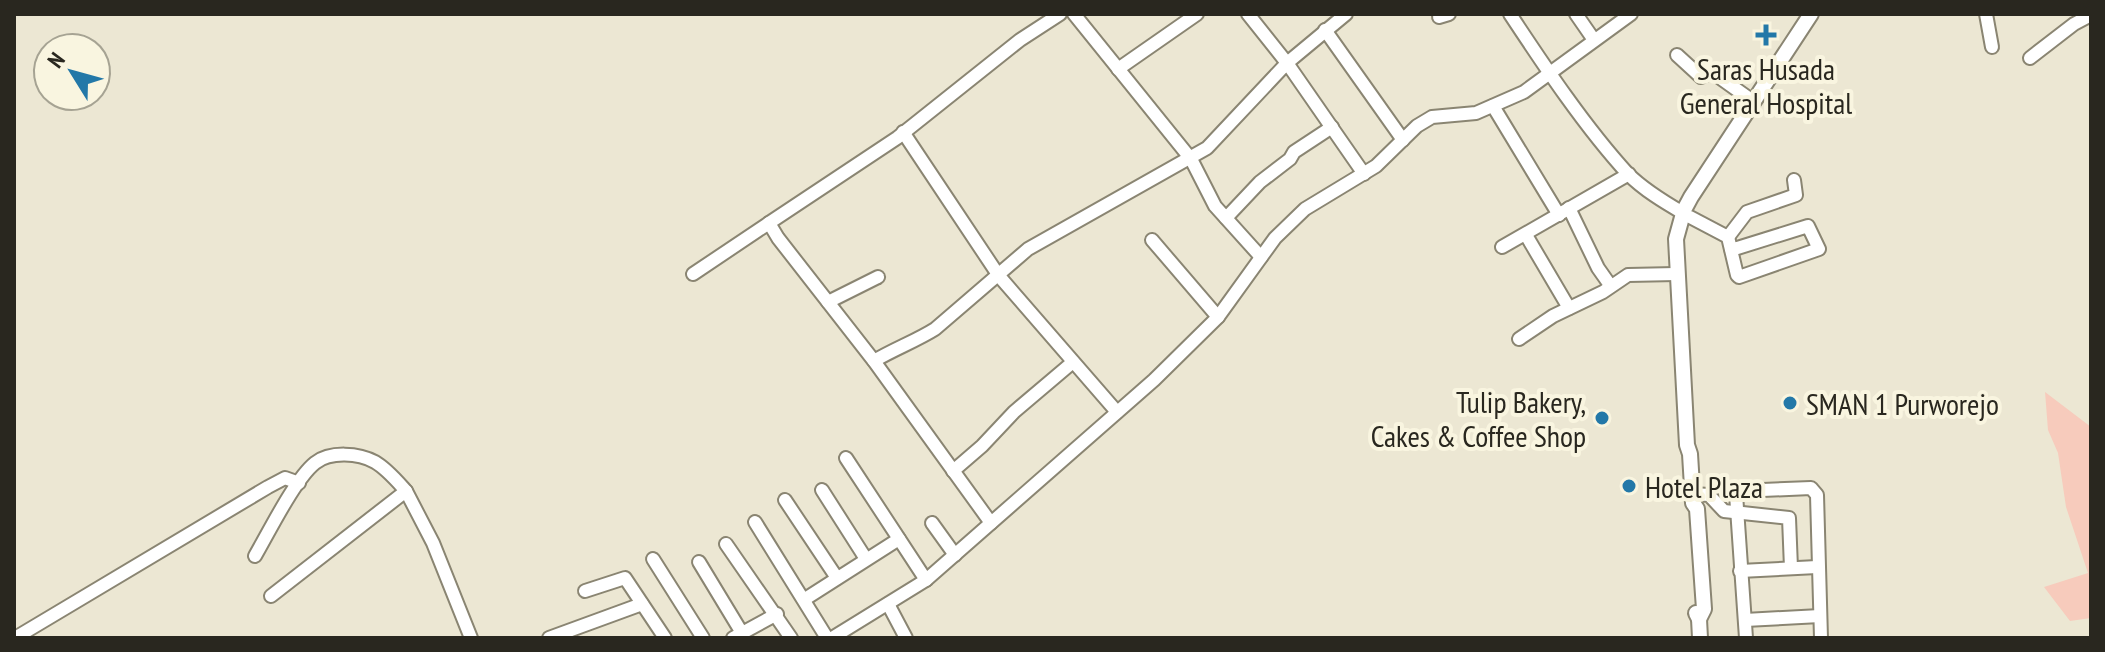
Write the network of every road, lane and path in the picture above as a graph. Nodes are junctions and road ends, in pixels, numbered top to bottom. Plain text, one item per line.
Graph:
1 (1060, 14) edge
2 (1074, 14) edge
3 (1197, 14) edge
4 (1248, 14) edge
5 (1346, 14) edge
6 (1510, 14) edge
7 (1576, 14) edge
8 (1631, 14) edge
9 (1811, 14) edge
10 (1821, 14) edge
11 (1986, 14) edge
12 (2089, 15) edge
13 (1325, 30) junction
14 (1594, 40) junction
15 (1992, 47) dead end
16 (1677, 55) dead end
17 (2030, 58) dead end
18 (1287, 63) junction
19 (1781, 67) junction
20 (1118, 69) junction
21 (1551, 75) junction
22 (1754, 102) junction
23 (1493, 106) junction
24 (1332, 127) junction
25 (903, 132) junction
26 (1403, 140) junction
27 (1191, 159) junction
28 (1364, 174) junction
29 (1629, 174) junction
30 (1794, 180) dead end
31 (1564, 212) junction
32 (1687, 215) junction
33 (1226, 218) junction
34 (769, 223) junction
35 (1681, 232) junction
36 (1526, 235) junction
37 (1152, 240) dead end
38 (1729, 243) junction
39 (1502, 247) dead end
40 (1261, 257) junction
41 (693, 274) dead end
42 (1676, 274) junction
43 (999, 276) junction
44 (878, 277) dead end
45 (1610, 285) junction
46 (828, 302) junction
47 (1569, 308) junction
48 (1218, 317) junction
49 (1519, 339) dead end
50 (874, 361) junction
51 (1073, 362) junction
52 (1117, 412) junction
53 (1690, 454) junction
54 (846, 458) dead end
55 (953, 471) junction
56 (299, 483) junction
57 (822, 490) dead end
58 (406, 491) junction
59 (1693, 498) junction
60 (785, 500) dead end
61 (1736, 513) junction
62 (755, 522) dead end
63 (932, 523) dead end
64 (991, 523) junction
65 (899, 539) junction
66 (726, 544) dead end
67 (955, 555) junction
68 (255, 556) dead end
69 (653, 559) dead end
70 (866, 559) junction
71 (699, 562) dead end
72 (1817, 567) junction
73 (1791, 568) junction
74 (1740, 571) junction
75 (837, 578) junction
76 (926, 580) junction
77 (585, 591) dead end
78 (271, 596) dead end
79 (805, 599) junction
80 (642, 604) junction
81 (888, 604) junction
82 (777, 614) junction
83 (1820, 616) junction
84 (1745, 620) junction
85 (659, 636) edge
86 (738, 636) edge
87 (15, 638) edge
88 (471, 638) edge
89 (549, 638) edge
90 (703, 638) edge
91 (791, 638) edge
92 (829, 638) edge
93 (906, 638) edge
94 (1700, 638) edge
95 (1746, 638) edge
96 (1821, 638) edge

1 - 25 street
2 - 20 street
3 - 20 street
4 - 18 street
5 - 13 street
6 - 21 street
7 - 14 street
8 - 14 street
9 - 19 main road
10 - 19 main road
11 - 15 street
12 - 17 street
13 - 18 street
13 - 26 street
14 - 21 street
16 - 22 street
18 - 24 street
18 - 27 street
19 - 22 main road
19 - 32 main road
20 - 27 street
21 - 23 street
21 - 29 street
22 - 32 main road
23 - 26 street
23 - 31 street
24 - 28 street
24 - 33 street
25 - 34 street
25 - 43 street
26 - 28 street
27 - 33 street
27 - 43 street
28 - 40 street
29 - 31 street
29 - 32 street
30 - 38 street
31 - 36 street
31 - 45 street
32 - 35 main road
32 - 38 street
33 - 40 street
34 - 41 street
34 - 46 street
35 - 42 main road
35 - 53 main road
36 - 39 street
36 - 47 street
37 - 48 street
38 - 38 street
40 - 48 street
42 - 45 street
42 - 53 main road
43 - 50 street
43 - 51 street
44 - 46 street
45 - 47 street
46 - 50 street
47 - 49 street
48 - 52 street
50 - 55 street
51 - 52 street
51 - 55 street
52 - 64 street
53 - 59 main road
54 - 65 street
55 - 64 street
56 - 58 street
56 - 68 street
56 - 87 street
57 - 70 street
58 - 78 street
58 - 88 street
59 - 61 street
59 - 94 main road
60 - 75 street
61 - 72 street
61 - 73 street
61 - 74 street
62 - 79 street
63 - 67 street
64 - 67 street
65 - 70 street
65 - 76 street
66 - 82 street
67 - 76 street
69 - 90 street
70 - 75 street
71 - 86 street
72 - 73 street
72 - 83 street
73 - 74 street
74 - 84 street
75 - 79 street
76 - 81 street
77 - 80 street
79 - 92 street
80 - 85 street
80 - 89 street
81 - 92 street
81 - 93 street
82 - 86 street
82 - 91 street
83 - 84 street
83 - 96 street
84 - 95 street

